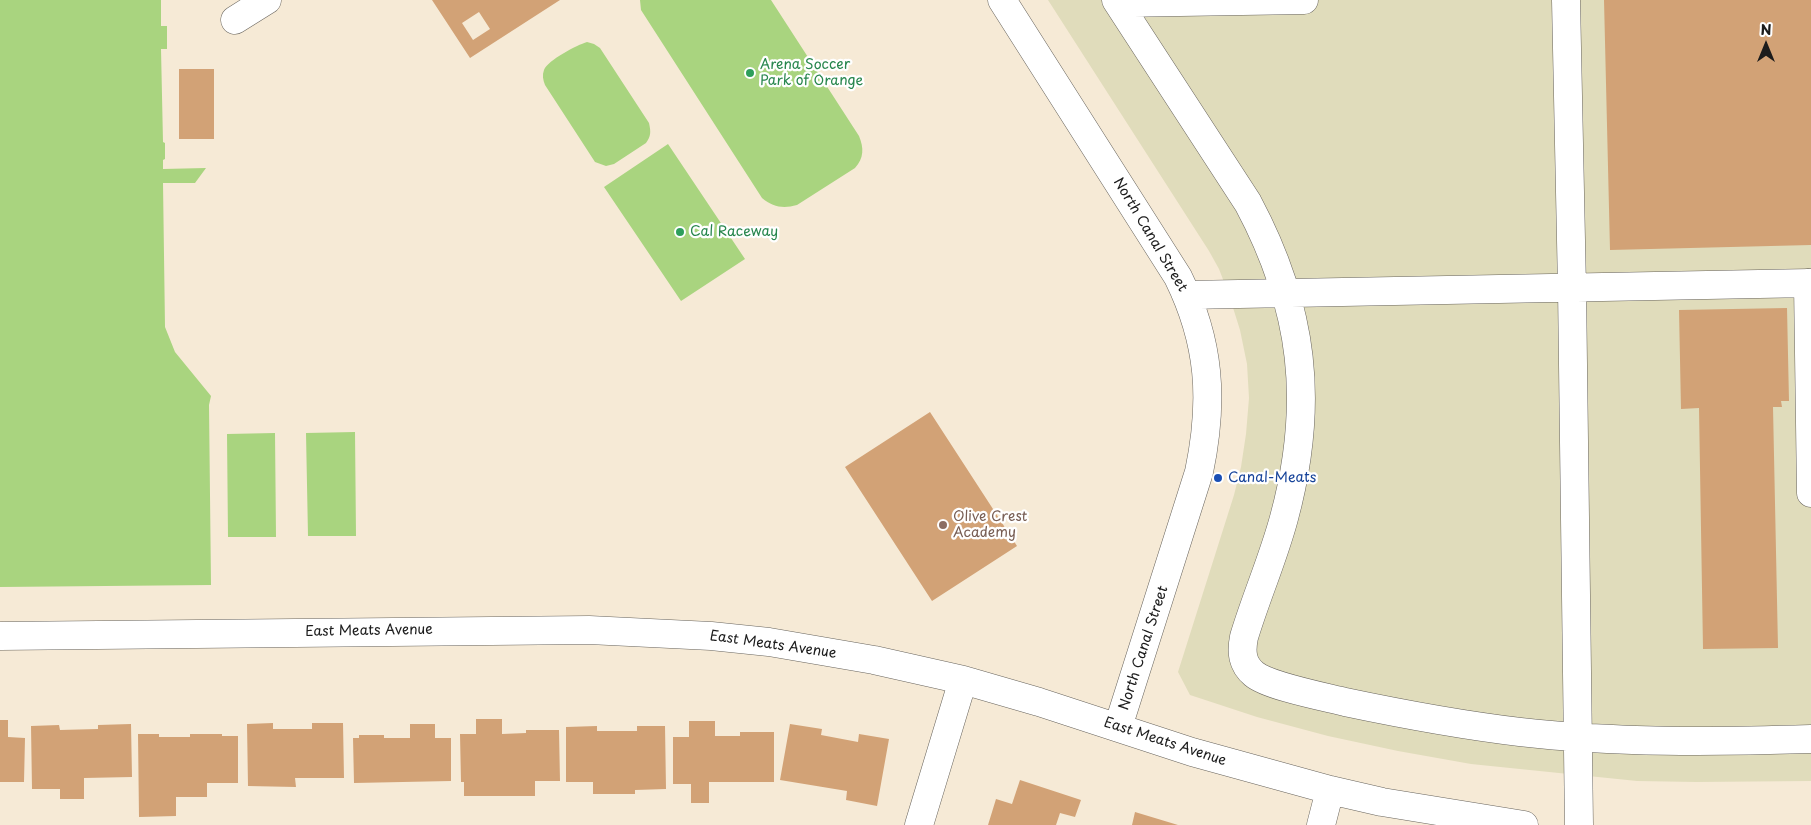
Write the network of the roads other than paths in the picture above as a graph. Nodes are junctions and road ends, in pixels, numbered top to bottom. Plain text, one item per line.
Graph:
1 (267, 0) edge
2 (1002, 0) edge
3 (1304, 0) edge
4 (1566, 0) edge
5 (1117, 1) edge
6 (235, 20) dead end
7 (1810, 283) edge
8 (1572, 288) junction
9 (1286, 293) junction
10 (1187, 295) junction
11 (1811, 494) edge
12 (0, 636) edge
13 (963, 680) junction
14 (1118, 727) junction
15 (1578, 737) junction
16 (1811, 739) edge
17 (1330, 790) junction
18 (919, 825) edge
19 (1320, 825) edge
20 (1524, 825) edge
21 (1579, 825) edge

1 - 6 street
2 - 10 street, North Canal Street
3 - 5 street
4 - 8 street
5 - 9 street
7 - 8 street
7 - 11 street
8 - 9 street
8 - 15 street
9 - 10 street
9 - 15 street
10 - 14 street, North Canal Street
12 - 13 street, East Meats Avenue
13 - 14 street, East Meats Avenue
13 - 18 street
14 - 17 street, East Meats Avenue
15 - 16 street
15 - 21 street
17 - 19 street
17 - 20 street, East Meats Avenue

